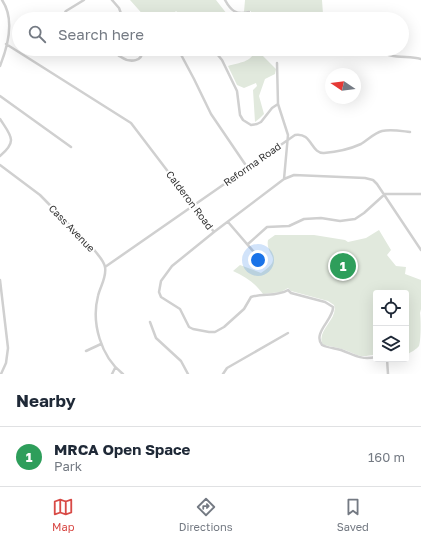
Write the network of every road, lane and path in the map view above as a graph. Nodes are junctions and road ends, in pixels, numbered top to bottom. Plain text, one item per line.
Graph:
1 (2, 0) edge
2 (84, 0) edge
3 (112, 0) edge
4 (225, 0) edge
5 (65, 12) edge
6 (120, 12) edge
7 (234, 12) edge
8 (6, 44) junction
9 (12, 47) edge
10 (26, 56) edge
11 (120, 56) edge
12 (141, 56) edge
13 (182, 56) edge
14 (219, 56) edge
15 (390, 56) edge
16 (421, 59) edge
17 (277, 63) dead end
18 (0, 66) edge
19 (0, 96) edge
20 (278, 104) junction
21 (0, 119) edge
22 (410, 132) dead end
23 (287, 140) junction
24 (71, 147) dead end
25 (0, 156) edge
26 (0, 165) edge
27 (248, 167) junction
28 (284, 179) junction
29 (385, 194) junction
30 (421, 194) edge
31 (194, 205) junction
32 (228, 222) junction
33 (214, 232) junction
34 (248, 244) junction
35 (421, 250) edge
36 (259, 258) dead end
37 (105, 266) junction
38 (0, 280) edge
39 (150, 322) dead end
40 (288, 333) dead end
41 (102, 344) junction
42 (86, 351) dead end
43 (373, 357) edge
44 (387, 362) edge
45 (115, 368) junction
46 (1, 374) edge
47 (112, 374) edge
48 (123, 374) edge
49 (188, 374) edge
50 (223, 374) edge
51 (388, 374) edge

1 - 8 street
2 - 5 street
3 - 6 street
4 - 7 street
8 - 9 street, Calderon Road
8 - 18 street
10 - 31 street, Calderon Road
11 - 12 street
13 - 27 street
14 - 20 street
15 - 16 street
17 - 20 street
19 - 24 street
20 - 23 street
21 - 25 street
22 - 23 street, Reforma Road
23 - 27 street, Reforma Road
23 - 28 street
26 - 37 street, Cass Avenue
27 - 31 street, Reforma Road
28 - 29 street
28 - 32 street
29 - 30 street
29 - 34 street
29 - 35 street
31 - 33 street, Calderon Road
31 - 37 street, Reforma Road
32 - 33 street
32 - 34 street
33 - 43 street, Calderon Road
34 - 36 street
37 - 41 street
38 - 46 street
39 - 49 street
40 - 50 street
41 - 42 street
41 - 45 street
44 - 51 street
45 - 47 street
45 - 48 street

